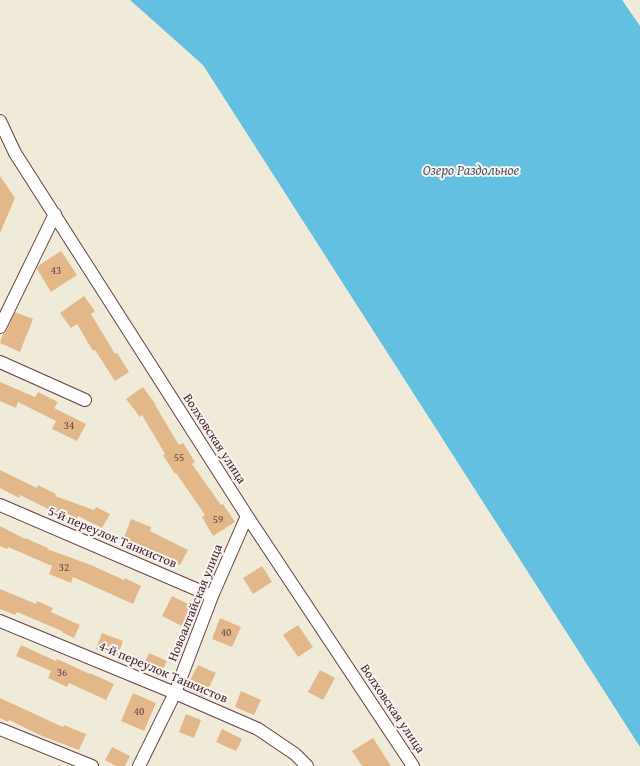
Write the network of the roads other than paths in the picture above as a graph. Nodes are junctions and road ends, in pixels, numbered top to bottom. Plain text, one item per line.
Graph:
1 (0, 121) edge
2 (55, 214) junction
3 (0, 327) edge
4 (0, 362) edge
5 (85, 400) dead end
6 (0, 505) edge
7 (247, 516) junction
8 (212, 596) junction
9 (0, 621) edge
10 (175, 693) junction
11 (0, 729) edge
12 (92, 766) edge
13 (139, 766) edge
14 (307, 766) edge
15 (413, 766) edge

1 - 2 street, Волховская улица
2 - 3 street
2 - 7 street, Волховская улица
4 - 5 street
6 - 8 street, 5-й переулок Танкистов
7 - 8 street, Новоалтайская улица
7 - 15 street, Волховская улица
8 - 10 street, Новоалтайская улица
9 - 10 street, 4-й переулок Танкистов
10 - 13 street, Новоалтайская улица
10 - 14 street, 4-й переулок Танкистов
11 - 12 street

